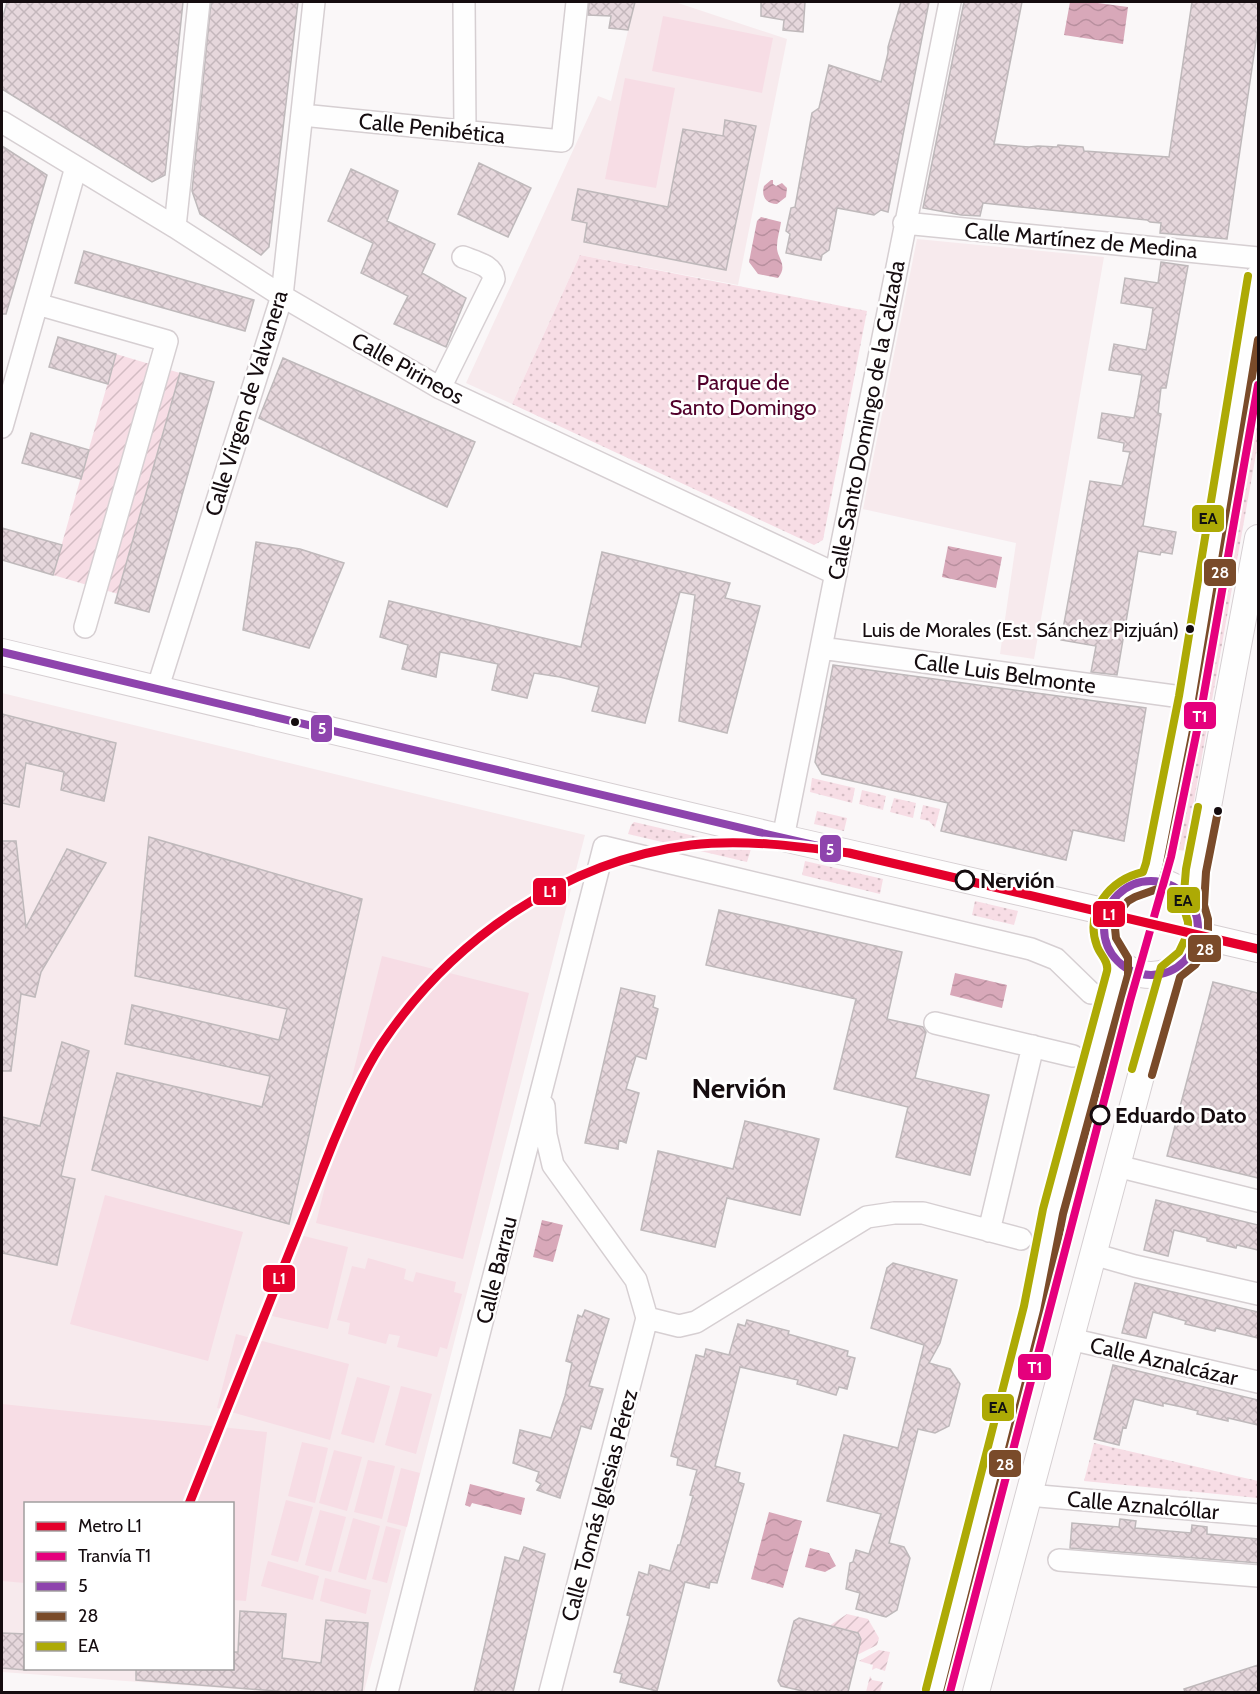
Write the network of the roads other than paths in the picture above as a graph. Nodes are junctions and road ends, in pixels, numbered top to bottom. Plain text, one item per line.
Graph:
1 (199, 2) edge
2 (314, 2) edge
3 (464, 2) edge
4 (576, 2) edge
5 (950, 2) edge
6 (302, 115) junction
7 (2, 122) edge
8 (465, 131) junction
9 (76, 167) junction
10 (904, 223) junction
11 (176, 227) junction
12 (463, 257) dead end
13 (1258, 258) edge
14 (1258, 278) edge
15 (282, 296) junction
16 (37, 304) junction
17 (440, 388) junction
18 (2, 427) edge
19 (1258, 538) edge
20 (836, 574) junction
21 (86, 627) dead end
22 (821, 648) junction
23 (2, 652) edge
24 (157, 690) junction
25 (1189, 698) junction
26 (783, 838) junction
27 (1152, 881) junction
28 (1193, 906) junction
29 (1107, 912) junction
30 (1198, 935) junction
31 (1258, 949) edge
32 (1118, 962) junction
33 (1171, 971) junction
34 (1091, 993) dead end
35 (935, 1023) dead end
36 (1033, 1046) junction
37 (1073, 1056) dead end
38 (543, 1087) junction
39 (553, 1165) junction
40 (1117, 1166) junction
41 (522, 1170) junction
42 (1258, 1201) edge
43 (989, 1231) junction
44 (1021, 1239) dead end
45 (1093, 1254) junction
46 (1258, 1294) edge
47 (647, 1318) junction
48 (1070, 1339) junction
49 (1258, 1382) edge
50 (1028, 1496) junction
51 (1258, 1515) edge
52 (1059, 1560) dead end
53 (1258, 1576) edge
54 (387, 1692) edge
55 (550, 1692) edge
56 (936, 1692) edge
57 (976, 1692) edge

1 - 11 street
2 - 6 street, Calle Virgen de Valvanera
3 - 8 street
4 - 8 street, Calle Penibética
5 - 10 street, Calle Santo Domingo de la Calzada
6 - 8 street, Calle Penibética
6 - 15 street, Calle Virgen de Valvanera
7 - 9 street, Calle Pirineos
9 - 11 street, Calle Pirineos
9 - 16 street
10 - 13 street, Calle Martínez de Medina
10 - 20 street, Calle Santo Domingo de la Calzada
11 - 15 street, Calle Pirineos
12 - 17 street
14 - 25 main road
15 - 17 street, Calle Pirineos
15 - 24 street, Calle Virgen de Valvanera
16 - 18 street
16 - 21 street
17 - 20 street, Calle Pirineos
19 - 28 main road
20 - 22 street, Calle Santo Domingo de la Calzada
22 - 25 street, Calle Luis Belmonte
22 - 26 street, Calle Santo Domingo de la Calzada
23 - 24 main road
24 - 26 main road
25 - 27 main road
26 - 29 main road
27 - 28 main road
27 - 29 main road
28 - 30 main road
29 - 32 main road
30 - 31 main road
30 - 33 main road
32 - 33 main road
32 - 56 main road
33 - 40 main road
34 - 38 street, Calle Barrau
35 - 36 street
36 - 37 street
36 - 43 street
38 - 39 street
38 - 41 street, Calle Barrau
39 - 41 street
39 - 47 street
40 - 42 street
40 - 45 main road
41 - 54 street, Calle Barrau
43 - 44 street
43 - 47 street
45 - 46 street
45 - 48 main road
47 - 55 street, Calle Tomás Iglesias Pérez
48 - 49 street, Calle Aznalcázar
48 - 50 main road
50 - 51 street, Calle Aznalcóllar
50 - 57 main road
52 - 53 street

